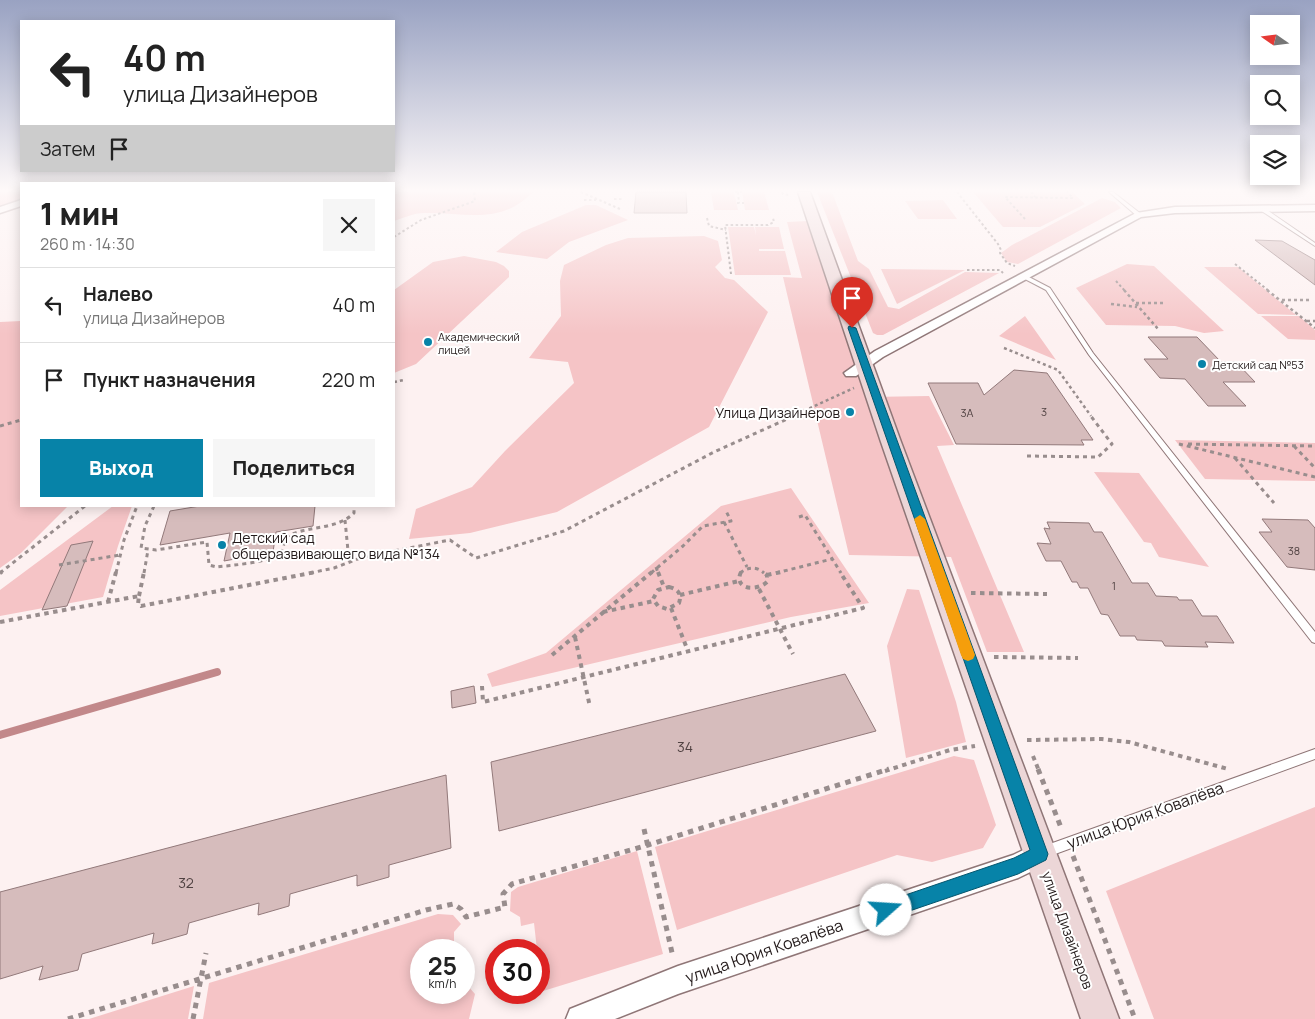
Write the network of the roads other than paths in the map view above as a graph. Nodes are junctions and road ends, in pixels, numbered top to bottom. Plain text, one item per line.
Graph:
1 (819, 240) edge
2 (1096, 240) edge
3 (1026, 277) junction
4 (858, 368) junction
5 (1315, 639) edge
6 (1315, 754) edge
7 (1054, 848) junction
8 (580, 1019) edge
9 (1100, 1019) edge

1 - 4 street, улица Дизайнеров
2 - 3 street
3 - 4 street
3 - 5 lane
4 - 7 street, улица Дизайнеров
6 - 7 lane, улица Юрия Ковалёва
7 - 8 street, улица Юрия Ковалёва
7 - 9 street, улица Дизайнеров

